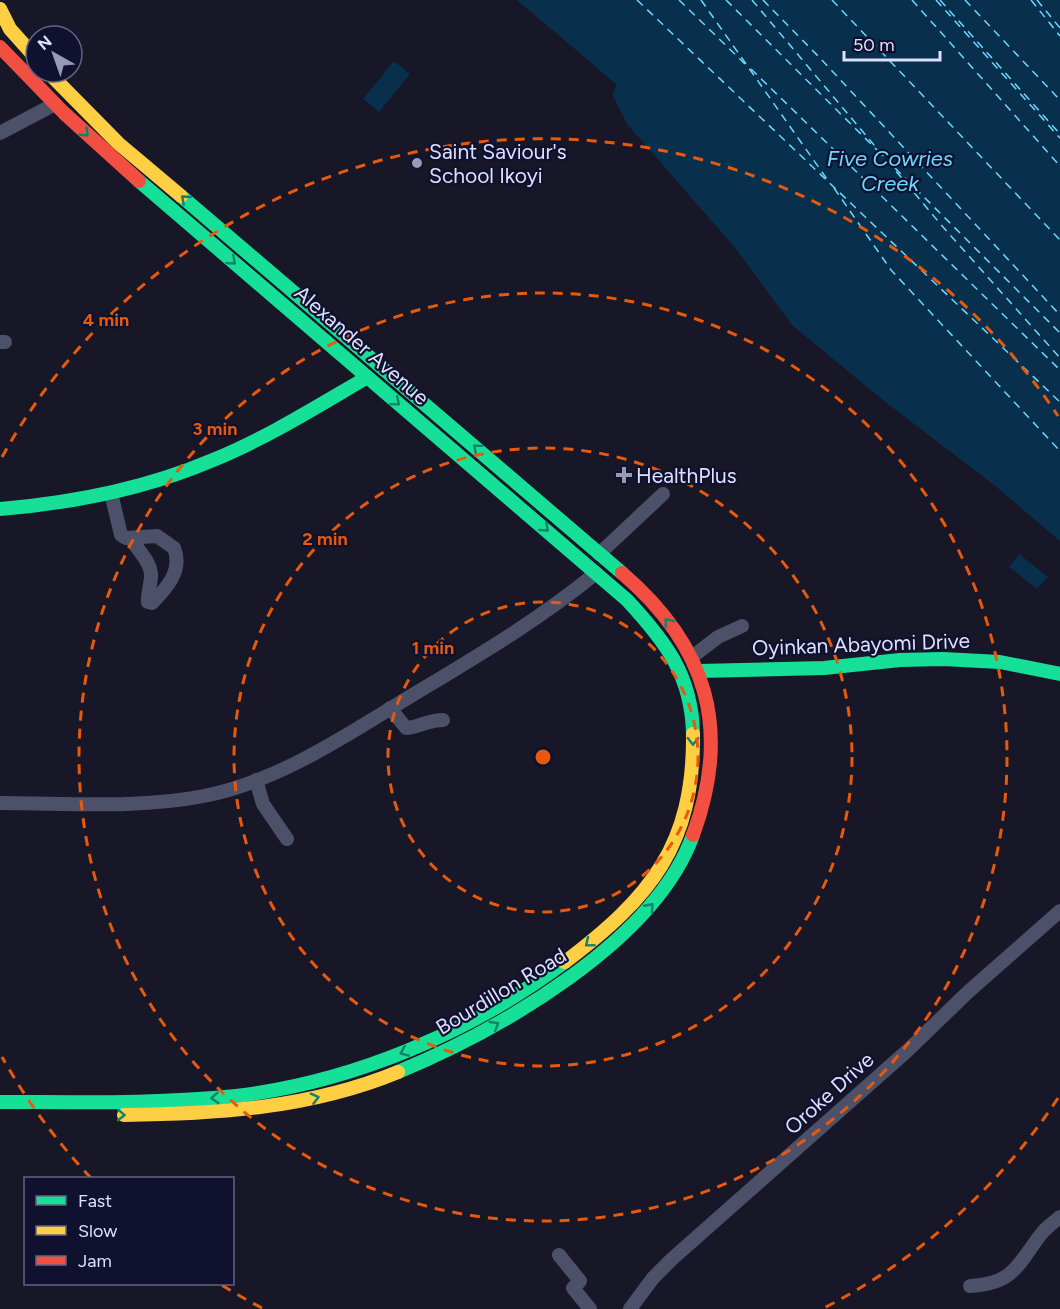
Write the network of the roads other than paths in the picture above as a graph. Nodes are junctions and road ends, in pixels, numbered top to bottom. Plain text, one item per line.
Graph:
1 (0, 9) edge
2 (24, 45) edge
3 (0, 46) edge
4 (60, 84) edge
5 (55, 104) junction
6 (0, 132) edge
7 (366, 378) junction
8 (505, 472) junction
9 (494, 484) junction
10 (111, 493) junction
11 (663, 494) dead end
12 (0, 509) edge
13 (131, 538) junction
14 (599, 554) junction
15 (596, 573) junction
16 (742, 626) dead end
17 (692, 657) junction
18 (699, 671) junction
19 (1060, 674) edge
20 (686, 683) joint
21 (390, 708) junction
22 (443, 720) dead end
23 (256, 780) junction
24 (0, 803) edge
25 (287, 839) dead end
26 (1060, 911) edge
27 (0, 1102) edge
28 (0, 1115) edge
29 (1060, 1217) edge
30 (559, 1255) dead end
31 (970, 1286) dead end
32 (590, 1309) edge
33 (630, 1309) edge

1 - 2 main road
3 - 5 main road, Alexander Avenue
8 -> 4 main road, Alexander Avenue
5 - 6 street
5 -> 7 main road, Alexander Avenue
7 -> 9 main road, Alexander Avenue
7 - 10 main road
8 - 9 main road
8 - 14 main road, Alexander Avenue
9 -> 15 main road, Alexander Avenue
10 - 12 main road
10 - 13 street
11 - 14 street
13 - 13 street
17 -> 14 main road, Alexander Avenue
15 - 20 main road, Alexander Avenue
15 - 21 street
16 - 17 street
17 - 18 main road, Alexander Avenue
18 - 19 main road, Oyinkan Abayomi Drive
28 -> 18 main road, Bourdillon Road
20 -> 27 main road, Bourdillon Road
21 - 22 street
21 - 23 street
23 - 24 street
23 - 25 street
26 - 33 street, Oroke Drive
29 - 31 street
30 - 32 street

